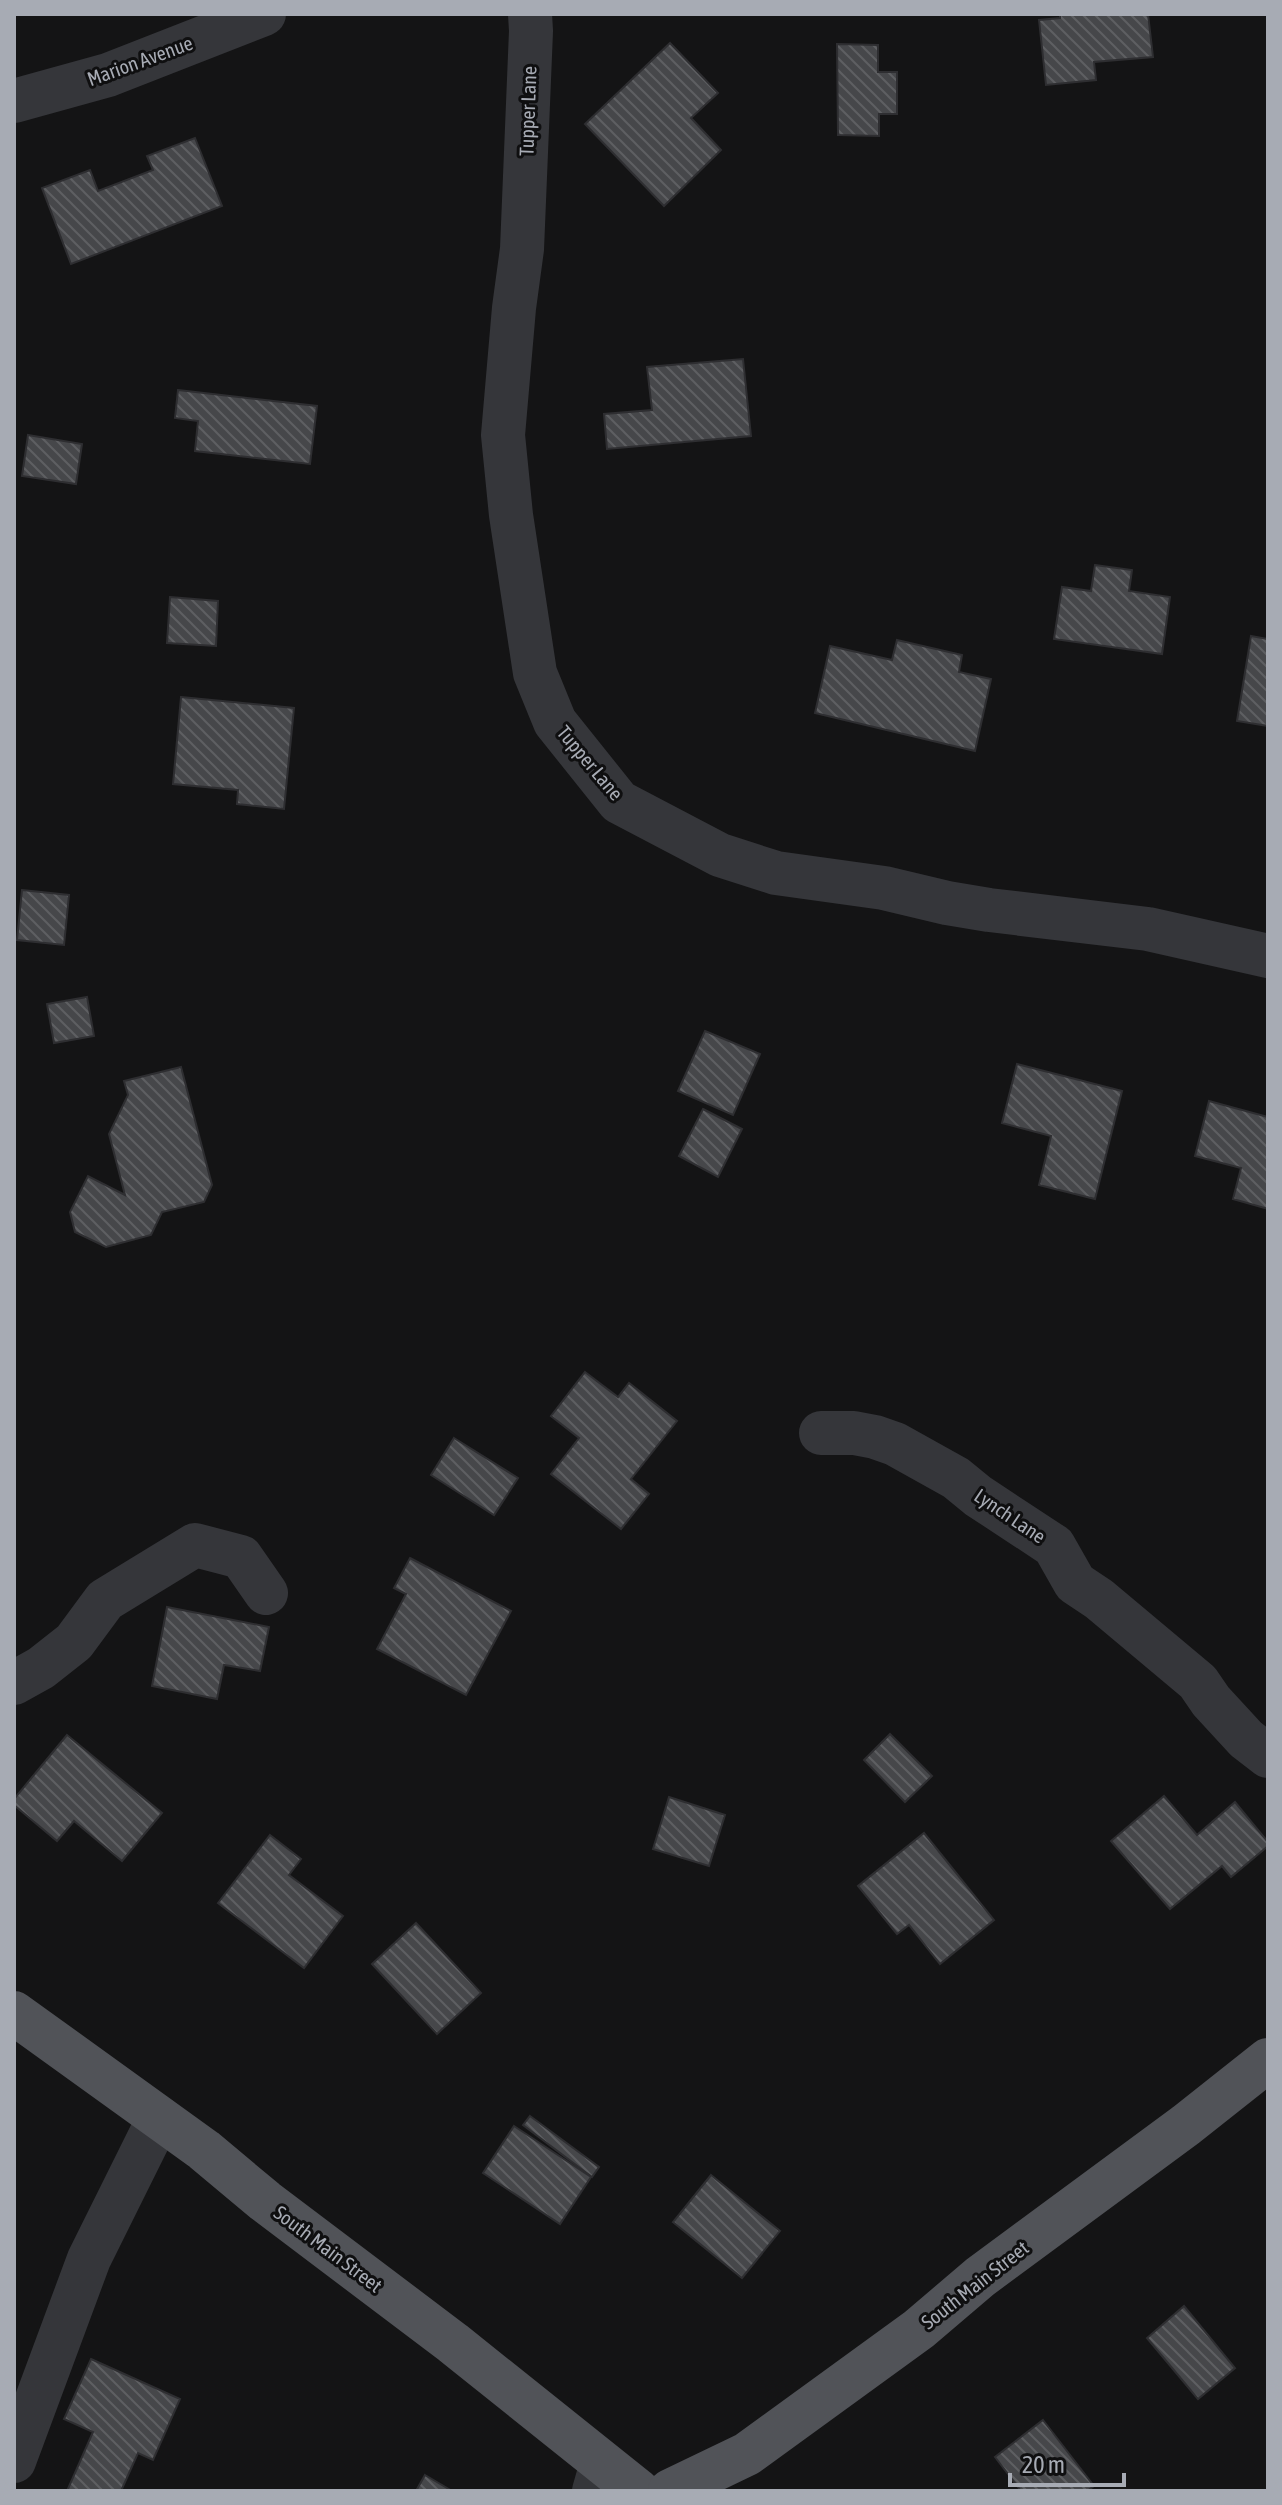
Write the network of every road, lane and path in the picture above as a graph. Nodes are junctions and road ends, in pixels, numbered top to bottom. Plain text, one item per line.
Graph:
1 (264, 14) edge
2 (530, 14) edge
3 (14, 101) edge
4 (1268, 956) edge
5 (821, 1433) dead end
6 (266, 1593) dead end
7 (14, 1683) edge
8 (1268, 1756) edge
9 (14, 2013) edge
10 (1263, 2074) edge
11 (159, 2118) junction
12 (14, 2461) edge
13 (598, 2477) edge
14 (638, 2491) edge
15 (670, 2491) edge

1 - 3 street, Marion Avenue
2 - 4 street, Tupper Lane
5 - 8 street, Lynch Lane
6 - 7 street
9 - 11 main road, South Main Street
10 - 15 main road, South Main Street
11 - 12 street
11 - 13 main road, South Main Street
13 - 14 main road, South Main Street

